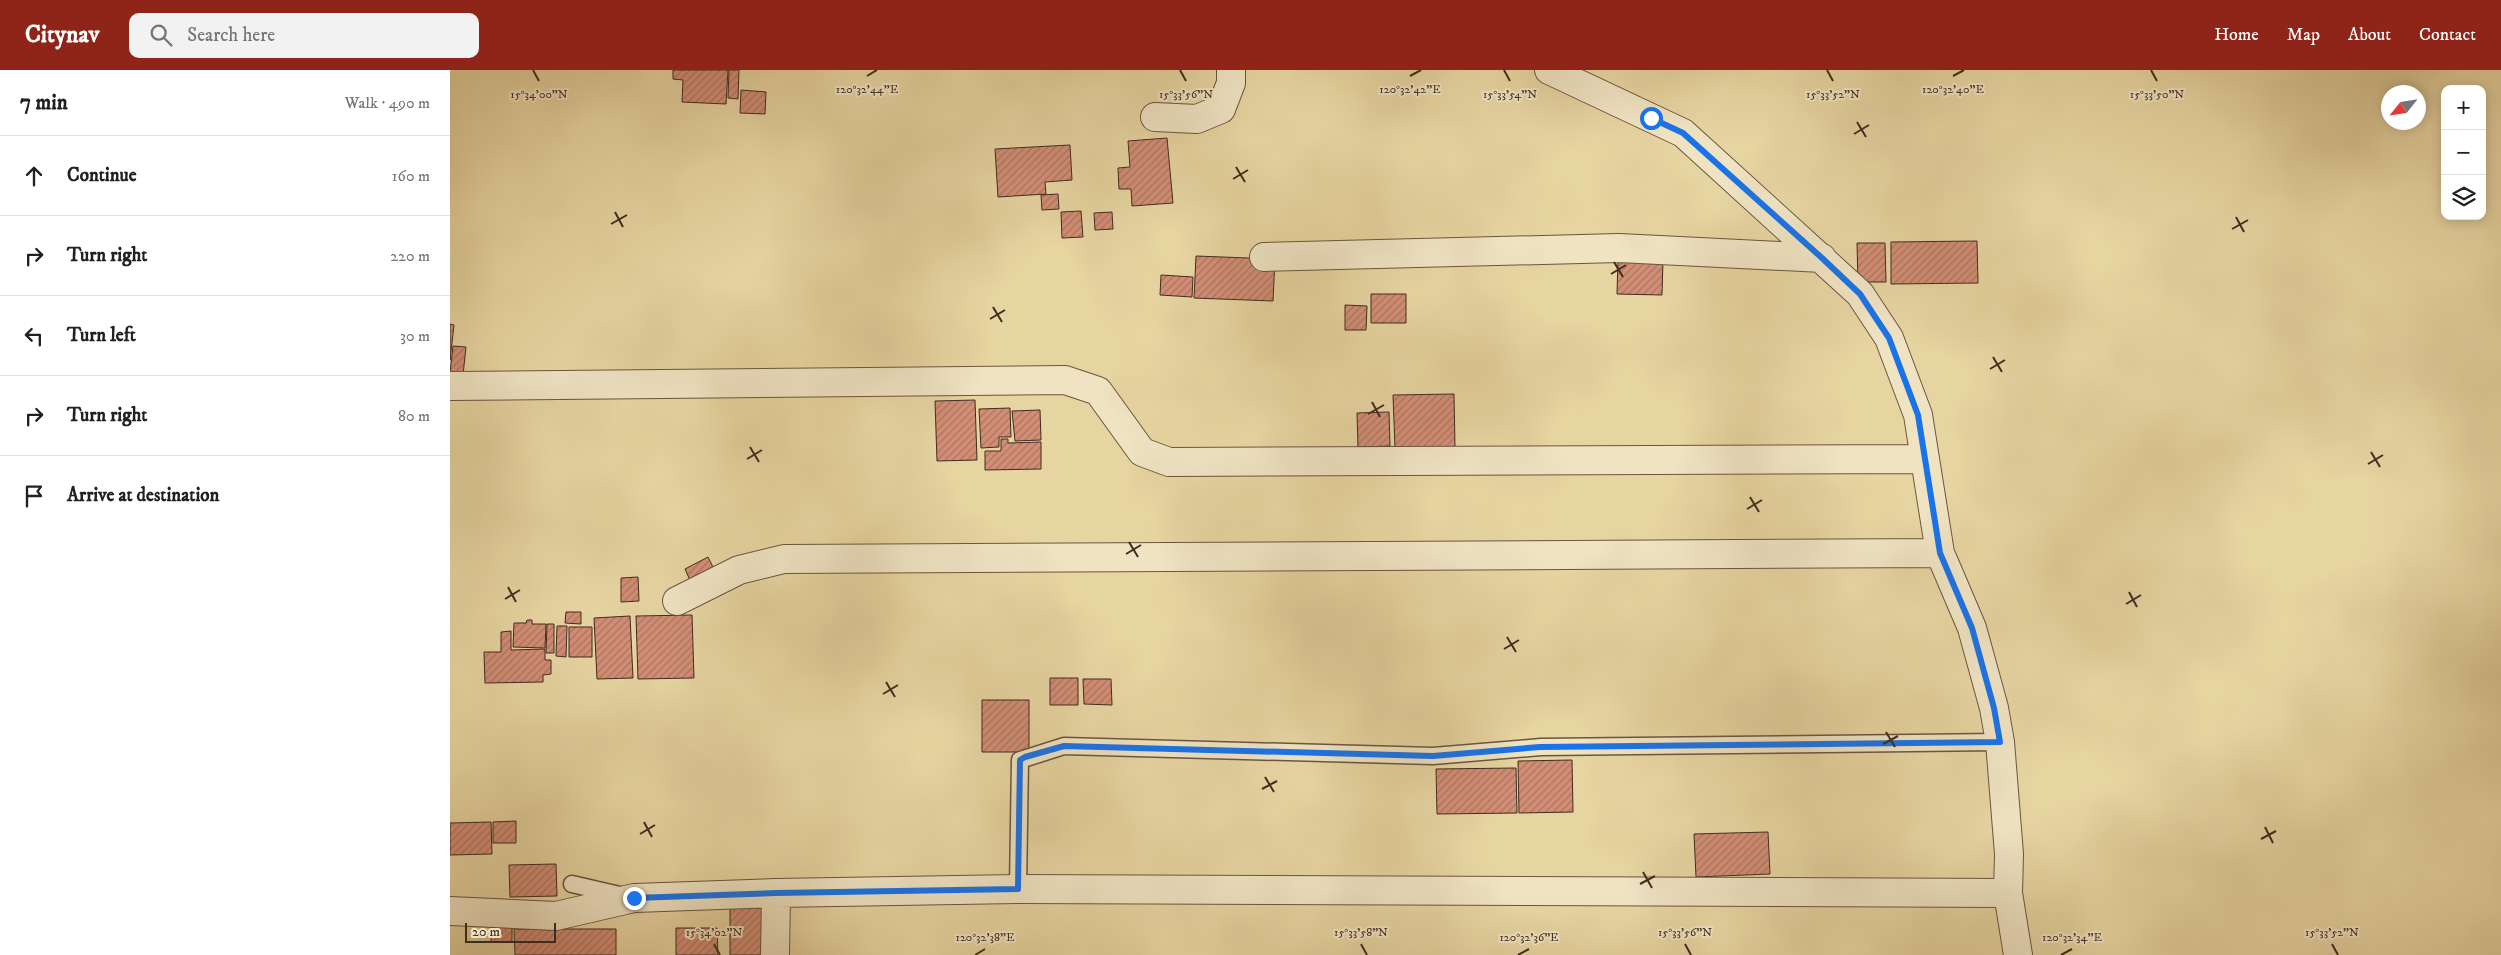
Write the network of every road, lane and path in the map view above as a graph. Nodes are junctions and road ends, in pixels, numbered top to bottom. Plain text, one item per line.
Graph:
1 (1231, 70) edge
2 (1549, 70) edge
3 (1155, 117) dead end
4 (1264, 257) dead end
5 (1822, 258) junction
6 (450, 386) edge
7 (1925, 459) junction
8 (1940, 553) junction
9 (678, 601) dead end
10 (2000, 742) junction
11 (572, 884) dead end
12 (1018, 889) junction
13 (776, 893) junction
14 (2008, 893) junction
15 (634, 898) junction
16 (450, 911) edge
17 (775, 955) edge
18 (2018, 955) edge

1 - 3 street
2 - 5 street
4 - 5 street
5 - 7 street
6 - 7 street
7 - 8 street
8 - 9 street
8 - 10 street
10 - 12 lane
10 - 14 street
11 - 15 lane
12 - 13 street
12 - 14 street
13 - 15 street
13 - 17 street
14 - 18 street
15 - 16 street

